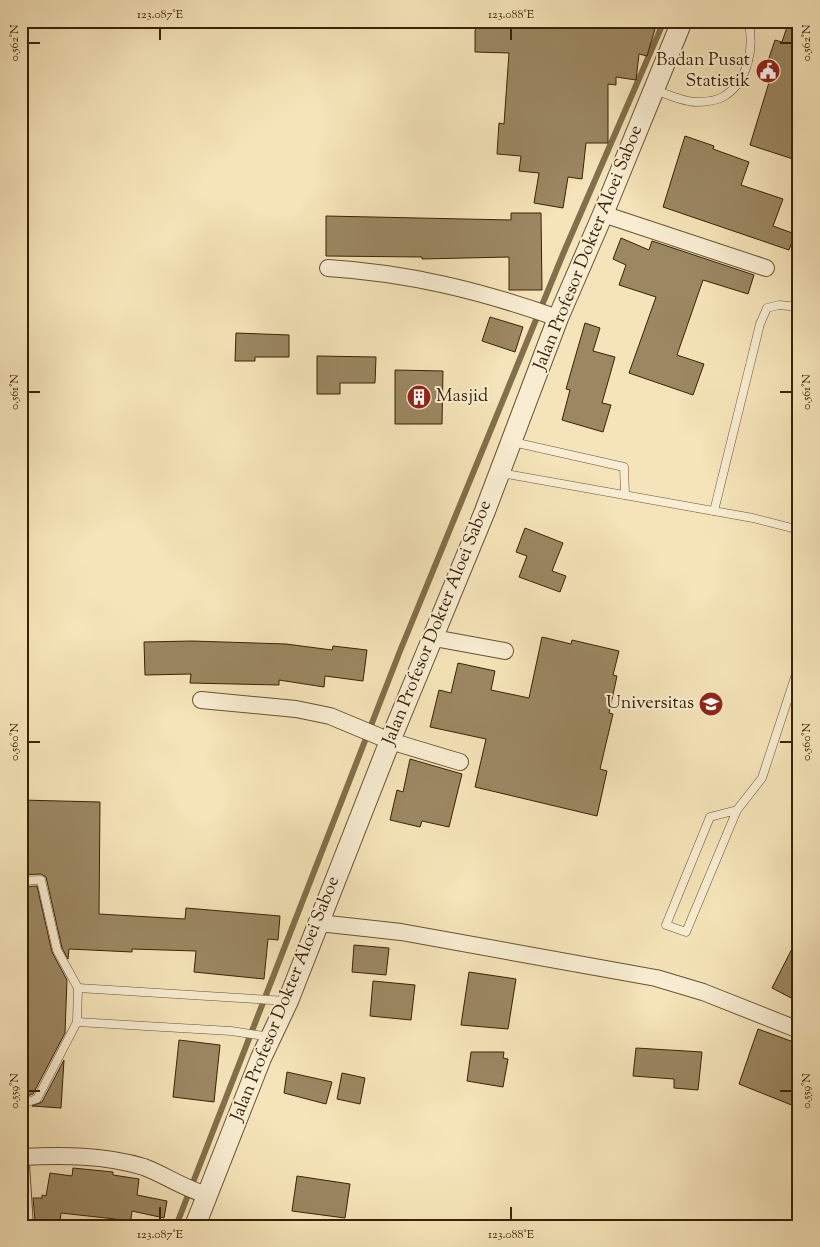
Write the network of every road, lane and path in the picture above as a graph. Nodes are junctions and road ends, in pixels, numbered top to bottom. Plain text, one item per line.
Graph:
1 (682, 21) edge
2 (748, 21) edge
3 (654, 90) junction
4 (603, 214) junction
5 (328, 268) dead end
6 (766, 268) dead end
7 (799, 307) edge
8 (546, 314) junction
9 (511, 441) junction
10 (499, 473) junction
11 (625, 495) junction
12 (714, 511) junction
13 (799, 534) edge
14 (434, 638) junction
15 (505, 652) dead end
16 (799, 665) edge
17 (201, 700) dead end
18 (385, 739) junction
19 (460, 762) dead end
20 (737, 810) junction
21 (21, 881) edge
22 (319, 923) junction
23 (78, 988) junction
24 (280, 1000) junction
25 (76, 1022) junction
26 (799, 1030) edge
27 (265, 1035) junction
28 (21, 1104) edge
29 (21, 1157) edge
30 (21, 1165) edge
31 (196, 1191) junction
32 (25, 1226) edge
33 (195, 1226) edge

1 - 3 street, Jalan Profesor Dokter Aloei Saboe
2 - 3 lane
3 - 4 street, Jalan Profesor Dokter Aloei Saboe
4 - 6 street
4 - 8 street, Jalan Profesor Dokter Aloei Saboe
5 - 8 street
7 - 12 lane
8 - 9 street, Jalan Profesor Dokter Aloei Saboe
9 - 10 street, Jalan Profesor Dokter Aloei Saboe
9 - 11 lane
10 - 11 lane
10 - 14 street, Jalan Profesor Dokter Aloei Saboe
11 - 12 lane
12 - 13 lane
14 - 15 street
14 - 18 street, Jalan Profesor Dokter Aloei Saboe
16 - 20 lane
17 - 18 street
18 - 19 street
18 - 22 street, Jalan Profesor Dokter Aloei Saboe
20 - 20 lane
21 - 23 lane
22 - 24 street, Jalan Profesor Dokter Aloei Saboe
22 - 26 street
23 - 24 lane
23 - 25 lane
24 - 27 street, Jalan Profesor Dokter Aloei Saboe
25 - 27 lane
25 - 28 lane
27 - 31 street, Jalan Profesor Dokter Aloei Saboe
29 - 31 street
30 - 32 street
31 - 33 street, Jalan Profesor Dokter Aloei Saboe

